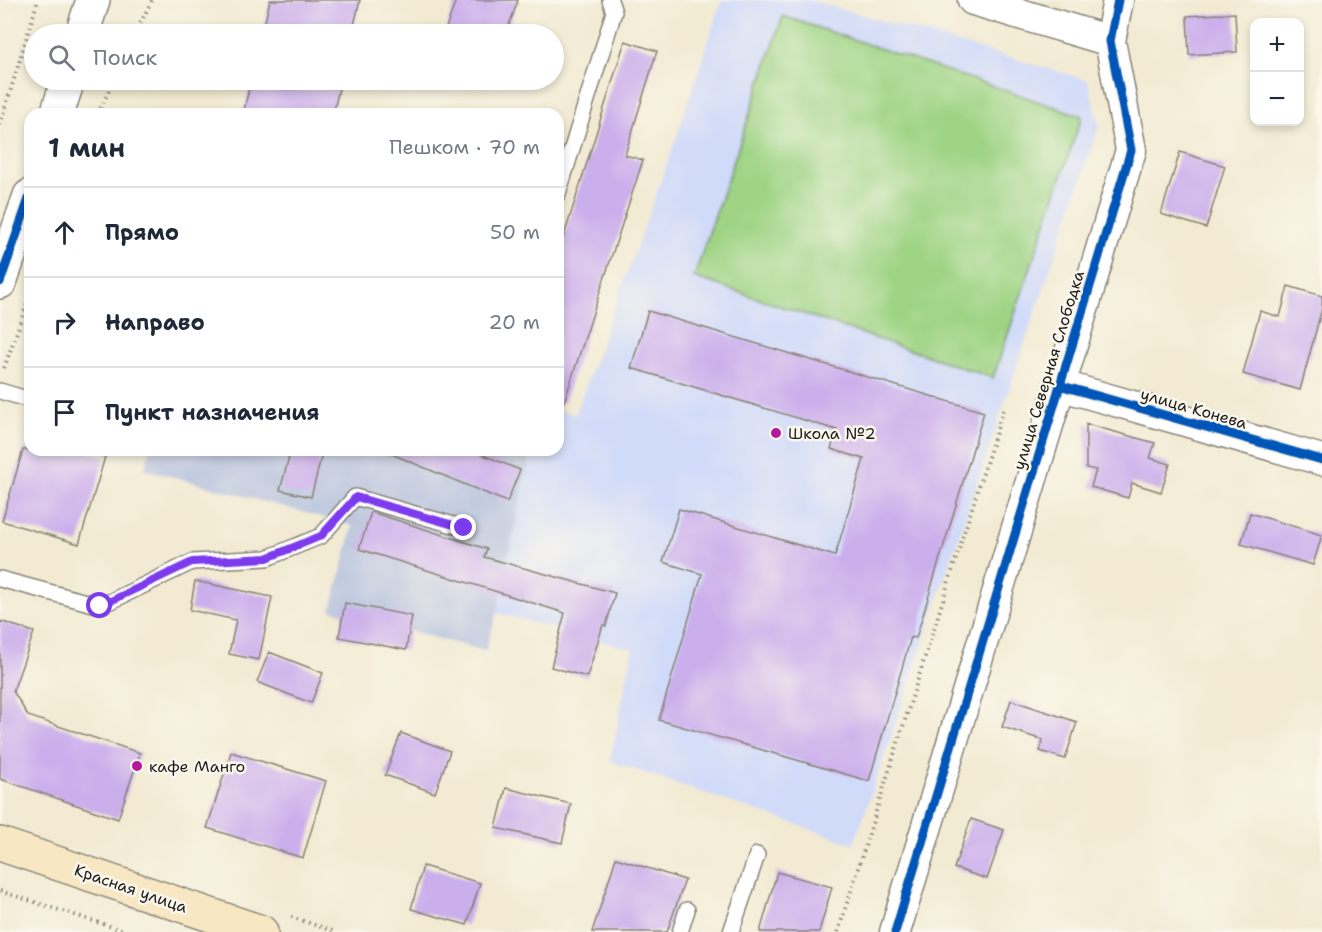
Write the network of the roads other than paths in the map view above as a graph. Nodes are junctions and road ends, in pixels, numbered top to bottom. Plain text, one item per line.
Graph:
1 (93, 0) edge
2 (610, 0) edge
3 (973, 0) edge
4 (1118, 0) edge
5 (85, 24) edge
6 (1110, 41) junction
7 (65, 90) edge
8 (59, 108) edge
9 (564, 174) edge
10 (24, 213) edge
11 (0, 282) edge
12 (1059, 386) junction
13 (0, 391) edge
14 (24, 398) edge
15 (1322, 459) edge
16 (464, 528) dead end
17 (0, 579) edge
18 (0, 844) edge
19 (757, 855) dead end
20 (687, 910) dead end
21 (261, 932) edge
22 (680, 932) edge
23 (731, 932) edge
24 (895, 932) edge

1 - 5 street
2 - 9 lane
3 - 6 street
4 - 6 street, улица Северная Слободка
6 - 12 street, улица Северная Слободка
7 - 8 street
10 - 11 street
12 - 15 street, улица Конева
12 - 24 street, улица Северная Слободка
13 - 14 lane
16 - 17 lane
18 - 21 main road, Красная улица
19 - 23 lane
20 - 22 lane

